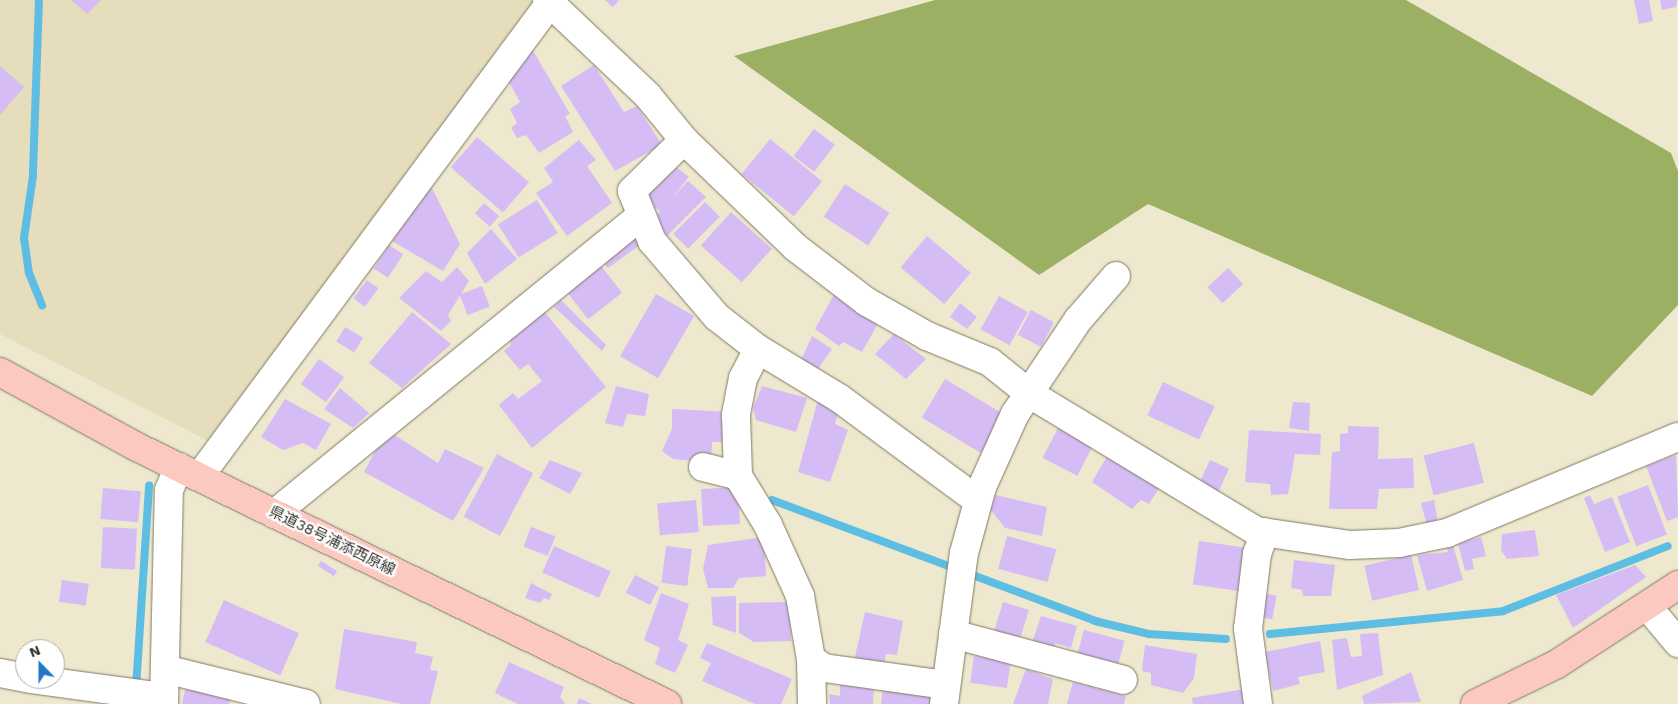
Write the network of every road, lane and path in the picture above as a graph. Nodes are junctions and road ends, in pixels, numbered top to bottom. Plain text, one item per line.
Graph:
1 (548, 1) edge
2 (684, 140) junction
3 (639, 216) junction
4 (1116, 276) dead end
5 (758, 349) junction
6 (0, 372) edge
7 (1030, 394) junction
8 (1678, 437) edge
9 (703, 467) dead end
10 (189, 472) junction
11 (738, 476) junction
12 (977, 500) junction
13 (274, 514) junction
14 (1265, 532) junction
15 (1678, 585) edge
16 (1648, 607) junction
17 (953, 634) junction
18 (1678, 643) edge
19 (811, 659) junction
20 (165, 669) junction
21 (0, 673) edge
22 (15, 676) edge
23 (1123, 680) dead end
24 (65, 685) edge
25 (945, 694) edge
26 (164, 701) edge
27 (306, 704) edge
28 (667, 704) edge
29 (812, 704) edge
30 (1258, 704) edge
31 (1475, 704) edge

1 - 2 street
1 - 10 street
2 - 3 street
2 - 7 street
3 - 5 street
3 - 13 street
4 - 7 street
5 - 11 street
5 - 12 street
6 - 10 main road, 県道38号浦添西原線
7 - 12 street
7 - 14 street
8 - 14 street
9 - 11 street
10 - 13 main road, 県道38号浦添西原線
10 - 20 street
11 - 19 street
12 - 17 street
13 - 28 main road, 県道38号浦添西原線
14 - 30 street
15 - 16 main road
16 - 18 street
16 - 31 main road
17 - 23 street
17 - 25 street
19 - 25 street
19 - 29 street
20 - 26 street
20 - 27 street
21 - 22 street
24 - 26 street

